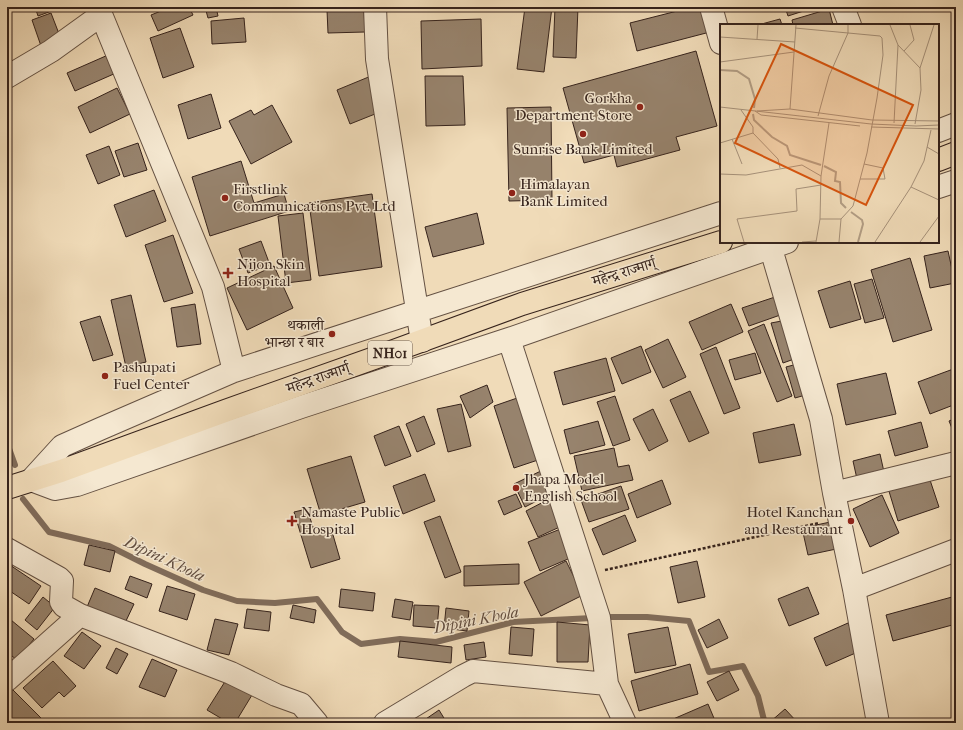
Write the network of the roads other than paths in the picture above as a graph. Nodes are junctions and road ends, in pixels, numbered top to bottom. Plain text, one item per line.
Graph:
1 (375, 7) edge
2 (711, 7) edge
3 (843, 7) edge
4 (100, 11) edge
5 (850, 24) edge
6 (720, 39) edge
7 (7, 78) edge
8 (956, 124) edge
9 (939, 131) edge
10 (956, 153) edge
11 (939, 160) edge
12 (956, 181) edge
13 (939, 187) edge
14 (720, 213) edge
15 (720, 242) edge
16 (776, 244) edge
17 (418, 311) junction
18 (509, 339) junction
19 (422, 341) junction
20 (234, 371) junction
21 (956, 463) edge
22 (31, 480) junction
23 (7, 488) edge
24 (834, 493) junction
25 (7, 549) edge
26 (956, 550) edge
27 (854, 589) junction
28 (80, 615) junction
29 (7, 680) edge
30 (607, 684) junction
31 (317, 723) edge
32 (385, 723) edge
33 (625, 723) edge
34 (878, 723) edge

1 - 17 street
2 - 6 street
3 - 5 street
4 - 7 street
4 - 20 street
8 - 9 street
10 - 11 highway
12 - 13 street
14 - 17 street
15 - 19 highway, महेन्द्र राज्मार्ग् / NH01
16 - 18 street
16 - 24 street
17 - 19 street
17 - 20 street
18 - 22 street
18 - 30 street
19 - 22 highway, महेन्द्र राज्मार्ग् / NH01
20 - 22 street
21 - 24 street
22 - 23 highway, महेन्द्र राज्मार्ग् / NH01
24 - 27 street
25 - 28 street
26 - 27 street
27 - 34 street
28 - 29 street
28 - 31 street
30 - 32 street
30 - 33 street

